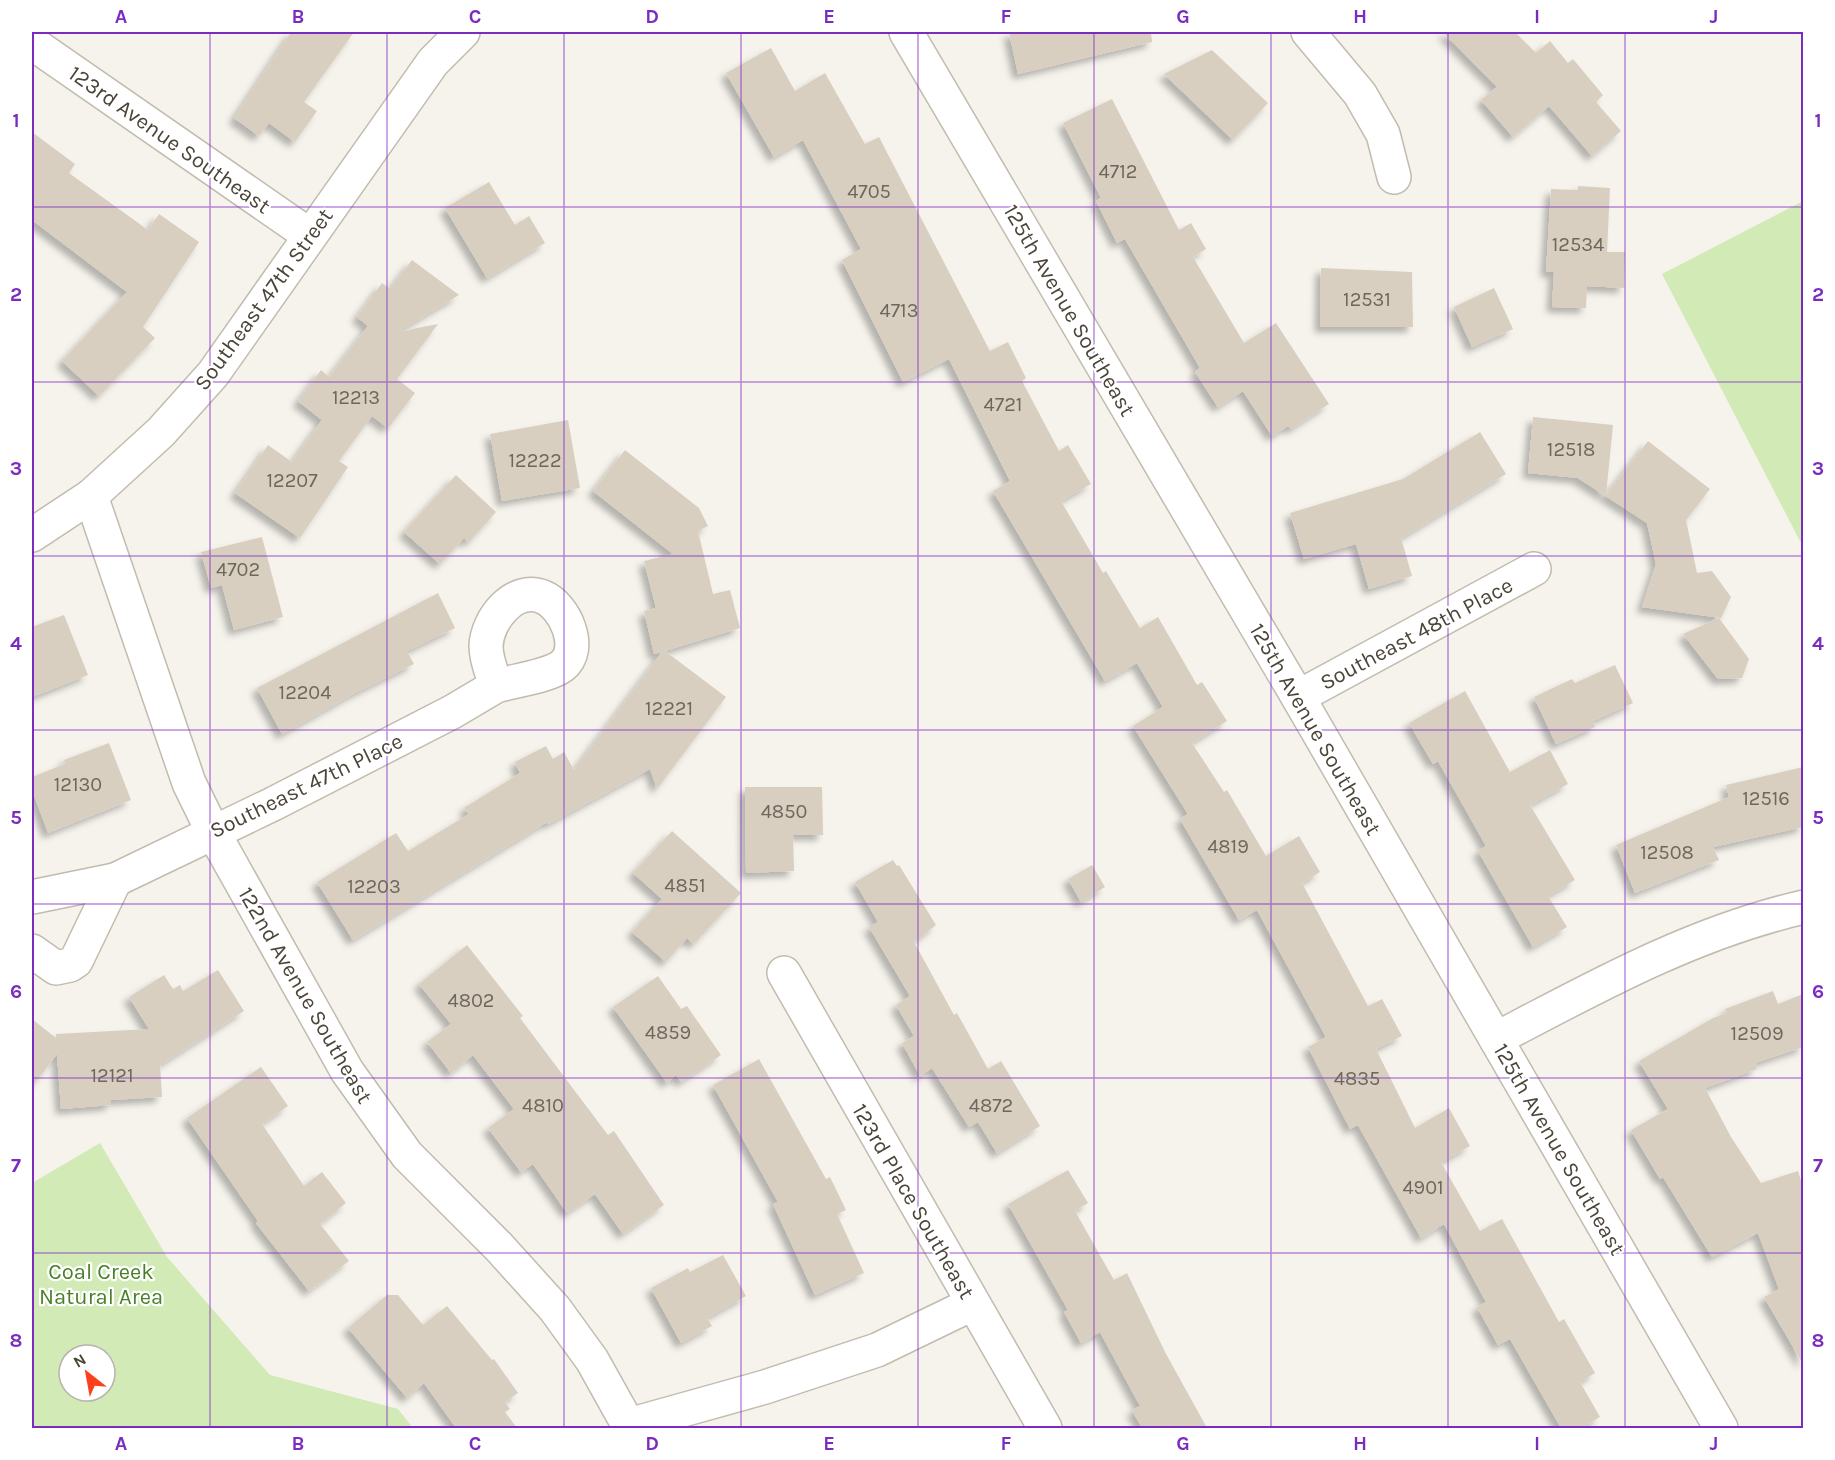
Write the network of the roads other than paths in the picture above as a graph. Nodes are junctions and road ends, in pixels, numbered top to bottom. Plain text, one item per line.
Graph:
1 (463, 32) edge
2 (906, 32) edge
3 (1308, 32) edge
4 (32, 43) edge
5 (1394, 177) dead end
6 (309, 236) junction
7 (91, 496) junction
8 (32, 535) edge
9 (1534, 569) dead end
10 (496, 686) dead end
11 (1298, 697) junction
12 (213, 832) junction
13 (115, 880) junction
14 (32, 897) edge
15 (1803, 907) edge
16 (32, 951) edge
17 (784, 973) dead end
18 (1496, 1039) junction
19 (972, 1304) junction
20 (630, 1426) edge
21 (1045, 1428) edge
22 (1721, 1428) edge

1 - 6 street, Southeast 47th Street
2 - 11 street, 125th Avenue Southeast
3 - 5 street
4 - 6 street, 123rd Avenue Southeast
6 - 7 street, Southeast 47th Street
7 - 8 street, Southeast 47th Street
7 - 12 street, 122nd Avenue Southeast
9 - 11 street, Southeast 48th Place
10 - 12 street, Southeast 47th Place
11 - 18 street, 125th Avenue Southeast
12 - 13 street, Southeast 47th Place
12 - 20 street, 122nd Avenue Southeast
13 - 14 street, Southeast 47th Place
13 - 16 street
15 - 18 street
17 - 19 street, 123rd Place Southeast
18 - 22 street, 125th Avenue Southeast
19 - 20 street
19 - 21 street, 123rd Place Southeast

